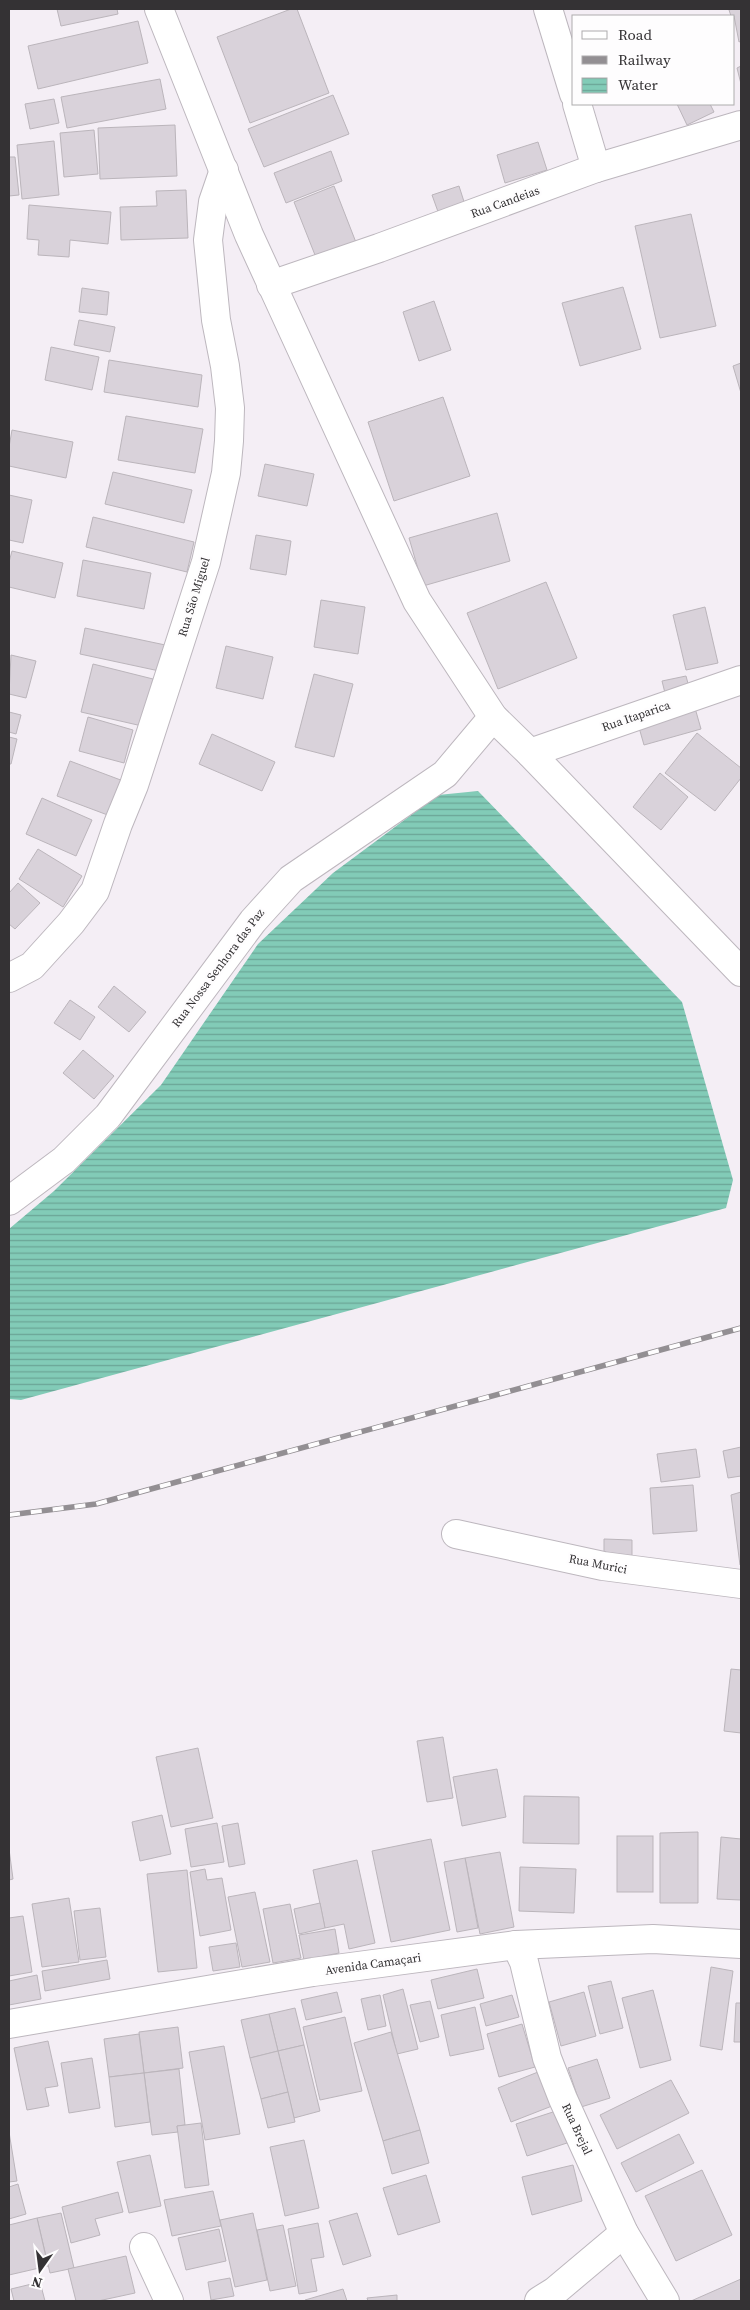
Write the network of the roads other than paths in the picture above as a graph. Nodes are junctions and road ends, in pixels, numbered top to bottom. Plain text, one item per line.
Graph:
1 (160, 9) edge
2 (548, 9) edge
3 (572, 87) edge
4 (577, 105) edge
5 (741, 125) edge
6 (596, 168) junction
7 (224, 170) junction
8 (271, 285) junction
9 (741, 680) edge
10 (493, 717) junction
11 (530, 752) junction
12 (741, 972) edge
13 (9, 978) edge
14 (9, 1201) edge
15 (456, 1534) dead end
16 (741, 1584) edge
17 (741, 1944) edge
18 (516, 1945) junction
19 (9, 2024) edge
20 (624, 2233) junction
21 (144, 2247) dead end
22 (169, 2301) edge
23 (539, 2301) edge
24 (665, 2301) edge

1 - 7 street
2 - 3 street
4 - 6 street
5 - 6 street, Rua Candeias
6 - 8 street, Rua Candeias
7 - 8 street
7 - 13 street, Rua São Miguel
8 - 10 street
9 - 11 street, Rua Itaparica
10 - 11 street
10 - 14 street, Rua Nossa Senhora das Paz
11 - 12 street
15 - 16 street, Rua Murici
17 - 18 street, Avenida Camaçari
18 - 19 street, Avenida Camaçari
18 - 20 street, Rua Brejal
20 - 23 street
20 - 24 street, Rua Brejal
21 - 22 street

